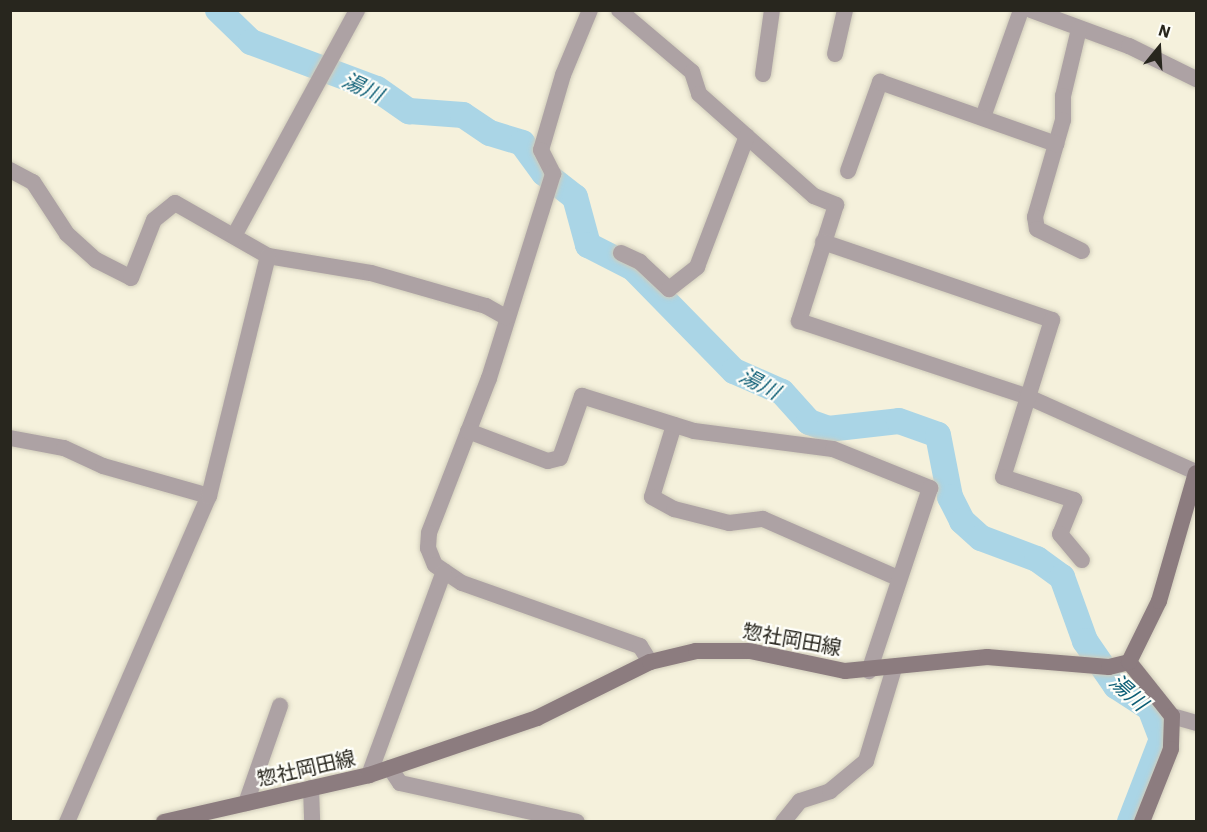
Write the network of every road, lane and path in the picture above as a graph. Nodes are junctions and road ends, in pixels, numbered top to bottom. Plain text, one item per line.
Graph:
1 (357, 10) edge
2 (590, 10) edge
3 (619, 10) edge
4 (771, 10) edge
5 (845, 10) edge
6 (1021, 10) edge
7 (1030, 10) edge
8 (1079, 29) junction
9 (835, 54) dead end
10 (763, 74) dead end
11 (1197, 79) edge
12 (983, 117) junction
13 (747, 136) junction
14 (1056, 144) junction
15 (10, 170) edge
16 (848, 171) dead end
17 (234, 237) junction
18 (823, 242) junction
19 (1082, 251) dead end
20 (621, 253) dead end
21 (268, 256) junction
22 (506, 317) junction
23 (1026, 396) junction
24 (674, 425) junction
25 (468, 431) junction
26 (10, 438) edge
27 (1197, 472) edge
28 (209, 496) junction
29 (1083, 560) dead end
30 (444, 571) junction
31 (896, 578) junction
32 (650, 662) junction
33 (1129, 662) junction
34 (894, 669) junction
35 (869, 671) junction
36 (280, 706) dead end
37 (1172, 716) junction
38 (1197, 723) edge
39 (390, 768) junction
40 (369, 775) junction
41 (311, 788) junction
42 (246, 803) junction
43 (67, 822) edge
44 (164, 822) edge
45 (312, 822) edge
46 (576, 822) edge
47 (783, 822) edge
48 (1142, 822) edge

1 - 17 street
2 - 22 street
3 - 13 street
4 - 10 street
5 - 9 street
6 - 12 street
7 - 8 street
8 - 11 street
8 - 14 street
12 - 14 street
12 - 16 street
13 - 18 street
13 - 20 street
14 - 19 street
15 - 17 street
17 - 21 street
18 - 23 street
18 - 23 street
21 - 22 street
21 - 28 street
22 - 25 street
23 - 27 street
23 - 29 street
24 - 25 street
24 - 31 street
24 - 31 street
25 - 30 street
26 - 28 street
27 - 33 main road
28 - 43 street
30 - 32 street
30 - 40 street
31 - 35 street
32 - 35 main road, 惣社岡田線
32 - 39 main road, 惣社岡田線
33 - 34 main road, 惣社岡田線
33 - 37 main road
34 - 35 main road, 惣社岡田線
34 - 47 street
36 - 42 street
37 - 38 street
37 - 48 main road
39 - 40 main road, 惣社岡田線
39 - 46 street
40 - 41 main road, 惣社岡田線
41 - 42 main road, 惣社岡田線
41 - 45 street
42 - 44 main road, 惣社岡田線

